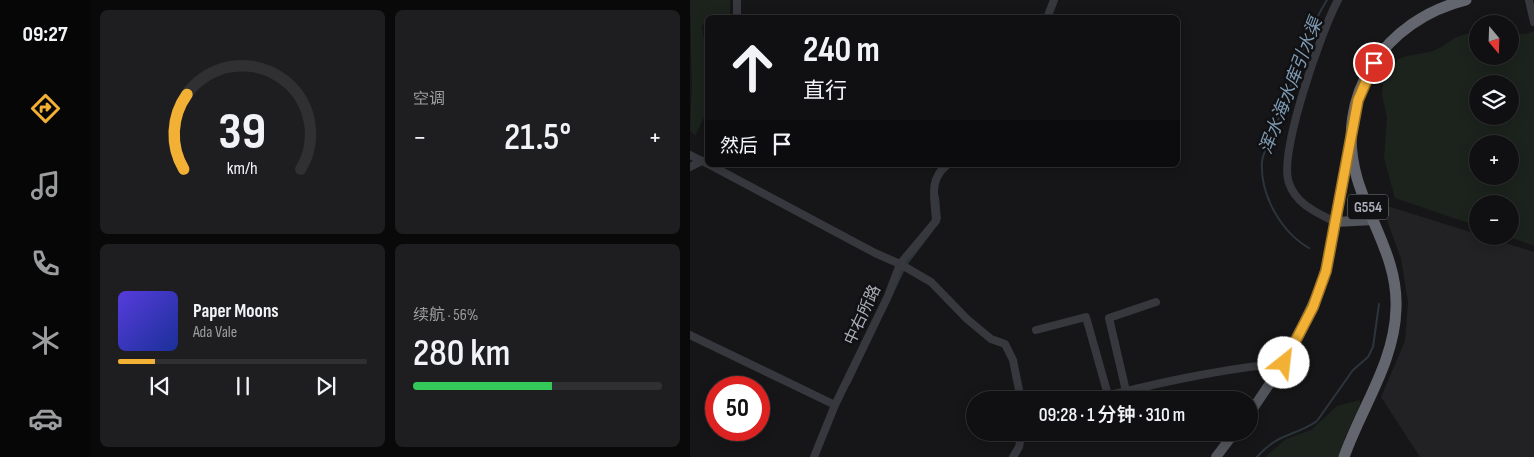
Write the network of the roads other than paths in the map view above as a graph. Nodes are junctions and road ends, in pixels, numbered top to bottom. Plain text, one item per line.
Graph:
1 (737, 0) edge
2 (1054, 0) edge
3 (1338, 0) edge
4 (1466, 0) edge
5 (1529, 0) edge
6 (737, 15) edge
7 (1049, 15) edge
8 (1534, 22) edge
9 (1353, 128) junction
10 (690, 155) edge
11 (705, 162) edge
12 (705, 163) edge
13 (690, 167) edge
14 (721, 167) edge
15 (944, 167) edge
16 (1374, 220) junction
17 (1335, 222) junction
18 (903, 266) junction
19 (1156, 302) dead end
20 (1036, 330) dead end
21 (690, 335) edge
22 (1284, 363) junction
23 (1019, 391) edge
24 (1107, 391) edge
25 (1126, 391) joint
26 (1258, 400) edge
27 (835, 405) junction
28 (1020, 441) edge
29 (1228, 441) edge
30 (814, 457) edge
31 (1013, 457) edge
32 (1216, 457) edge
33 (1344, 457) edge

1 - 6 street
2 - 7 street
3 - 17 street
4 - 9 highway, G554
5 - 8 street
9 - 16 highway, G554
9 - 17 main road
10 - 11 street
12 - 13 street
14 - 18 street
15 - 18 street, 中右所路
16 - 17 main road
16 - 33 highway, G554
17 - 22 main road
18 - 23 street
18 - 27 street, 中右所路
19 - 25 street
20 - 24 street
21 - 27 street
22 - 25 street
22 - 26 main road
27 - 30 street, 中右所路
28 - 31 street
29 - 32 main road

